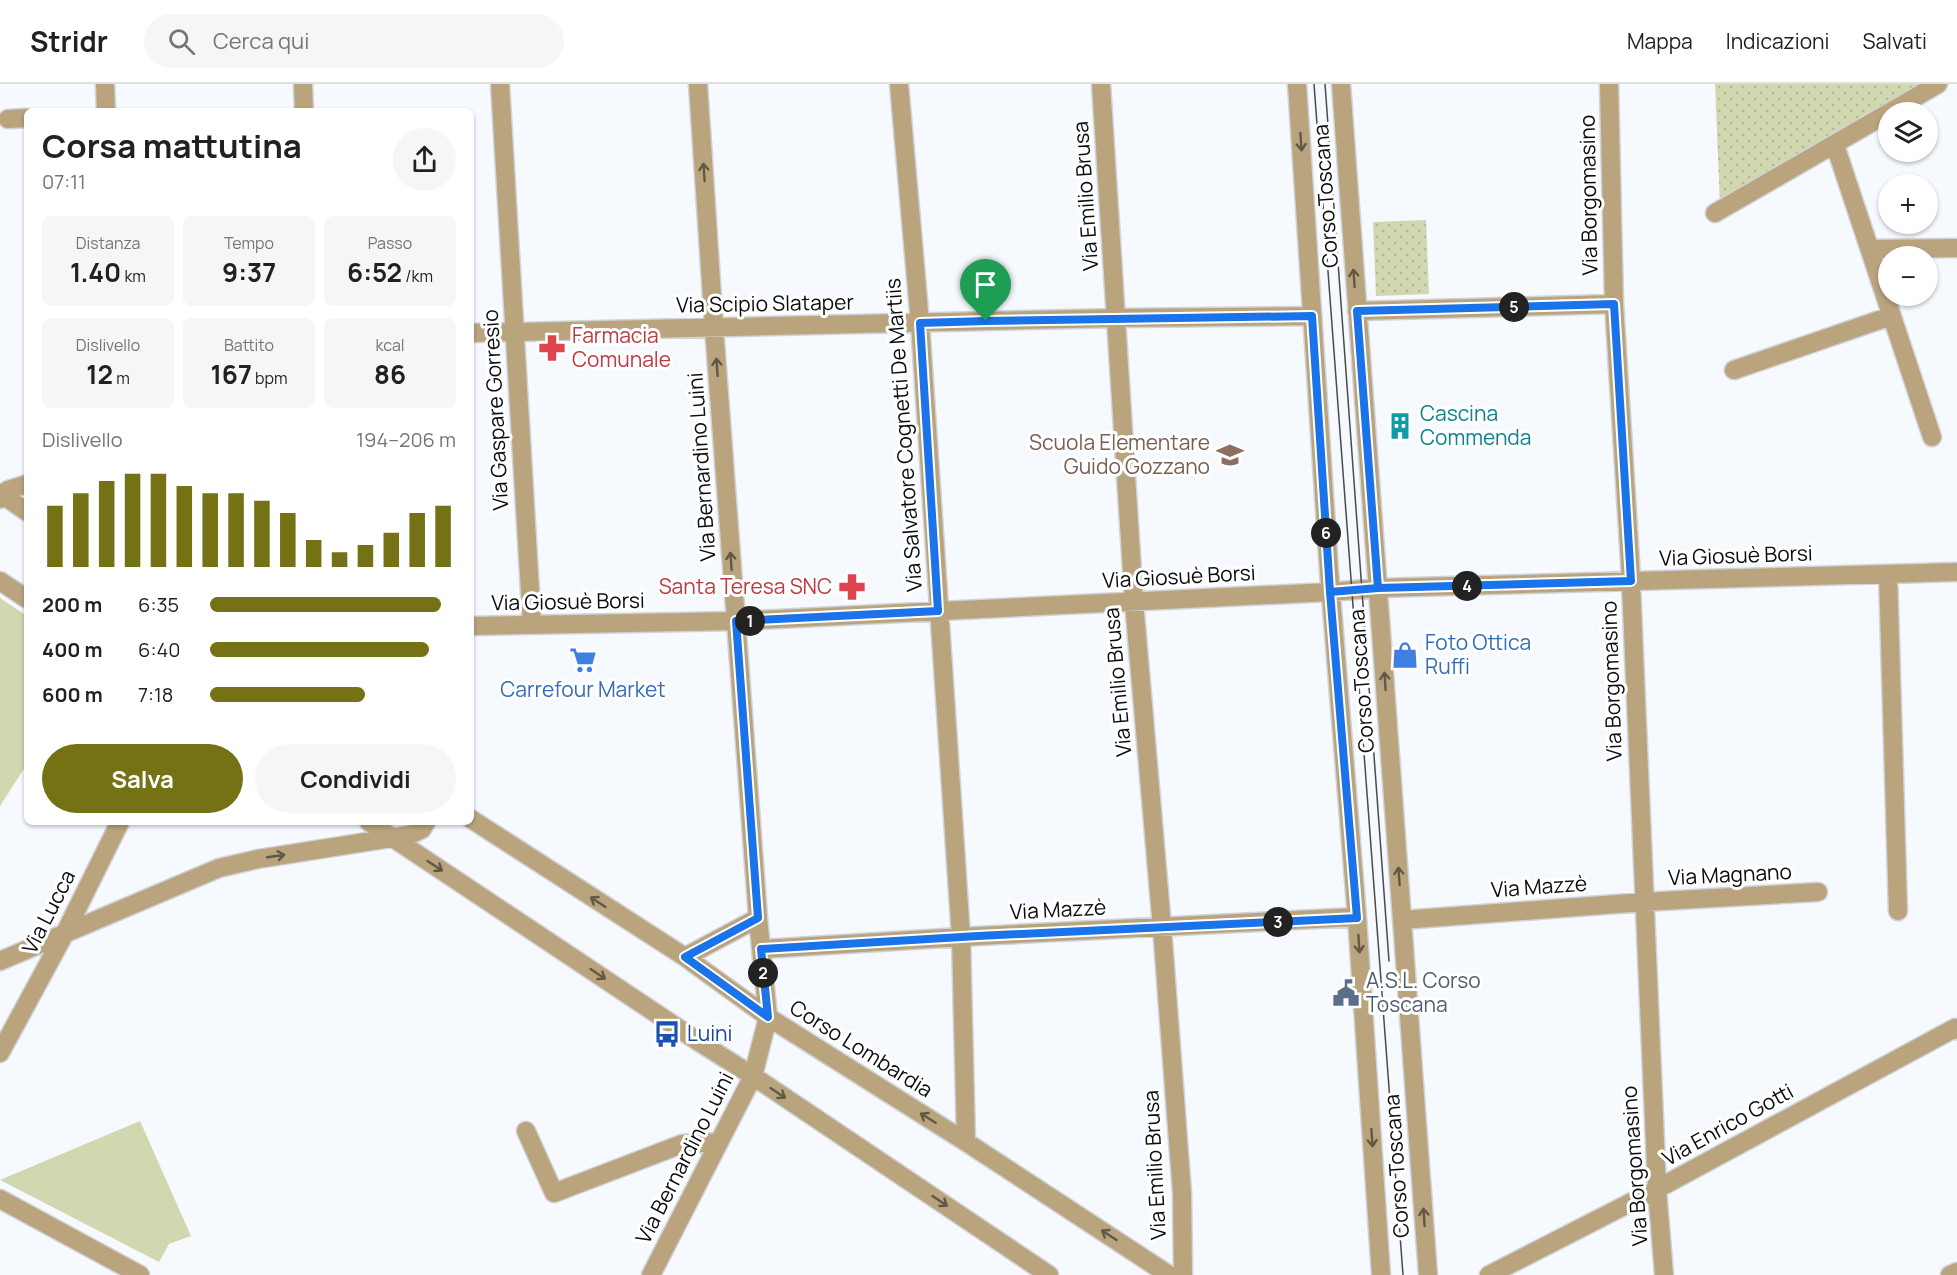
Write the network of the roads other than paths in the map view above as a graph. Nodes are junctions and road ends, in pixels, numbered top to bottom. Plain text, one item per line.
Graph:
1 (105, 84) edge
2 (303, 84) edge
3 (500, 84) edge
4 (698, 84) edge
5 (899, 84) edge
6 (1101, 84) edge
7 (1297, 84) edge
8 (1341, 84) edge
9 (1609, 84) edge
10 (1938, 84) edge
11 (1908, 102) edge
12 (106, 108) edge
13 (304, 108) edge
14 (24, 118) edge
15 (8, 119) dead end
16 (1878, 120) edge
17 (1835, 145) junction
18 (1715, 213) dead end
19 (1957, 248) edge
20 (1871, 249) junction
21 (1614, 304) junction
22 (1357, 311) junction
23 (1312, 316) junction
24 (1891, 316) junction
25 (1117, 318) junction
26 (920, 323) junction
27 (714, 328) junction
28 (513, 332) junction
29 (474, 333) edge
30 (1734, 370) dead end
31 (1932, 437) dead end
32 (24, 485) edge
33 (1, 496) edge
34 (24, 510) edge
35 (1957, 572) edge
36 (1888, 574) junction
37 (0, 581) edge
38 (1631, 581) junction
39 (1378, 588) junction
40 (1330, 592) junction
41 (24, 597) edge
42 (1134, 602) junction
43 (938, 611) junction
44 (736, 621) junction
45 (532, 625) junction
46 (474, 626) edge
47 (474, 821) edge
48 (119, 825) edge
49 (374, 825) edge
50 (424, 825) edge
51 (394, 838) junction
52 (1818, 892) dead end
53 (1644, 902) junction
54 (1898, 910) dead end
55 (758, 918) junction
56 (1357, 918) junction
57 (1402, 920) junction
58 (1162, 927) junction
59 (65, 933) junction
60 (961, 937) junction
61 (761, 949) junction
62 (685, 957) junction
63 (0, 961) edge
64 (768, 1017) junction
65 (1956, 1029) edge
66 (0, 1053) edge
67 (753, 1076) junction
68 (526, 1131) dead end
69 (719, 1142) junction
70 (966, 1142) junction
71 (1657, 1190) junction
72 (0, 1199) edge
73 (1160, 1272) edge
74 (1957, 1272) edge
75 (140, 1275) edge
76 (651, 1275) edge
77 (1049, 1275) edge
78 (1183, 1275) edge
79 (1381, 1275) edge
80 (1428, 1275) edge
81 (1489, 1275) edge
82 (1664, 1275) edge
83 (1950, 1275) edge

1 - 12 street
2 - 13 street
3 - 28 street, Via Gaspare Gorresio
27 -> 4 street, Via Bernardino Luini
5 - 26 street, Via Salvatore Cognetti De Martiis
6 - 25 street, Via Emilio Brusa
7 -> 23 street, Corso Toscana
22 -> 8 street, Corso Toscana
9 - 21 street, Via Borgomasino
10 - 11 street
14 - 15 street
16 - 17 street
17 - 18 street
17 - 20 street
19 - 20 street
20 - 24 street
21 - 22 street
21 - 38 street, Via Borgomasino
22 - 39 street, Corso Toscana
23 - 25 street, Via Scipio Slataper
23 - 40 street, Corso Toscana
24 - 30 street
24 - 31 street
25 - 26 street, Via Scipio Slataper
25 - 42 street, Via Emilio Brusa
26 - 27 street, Via Scipio Slataper
26 - 43 street, Via Salvatore Cognetti De Martiis
27 - 28 street, Via Scipio Slataper
44 -> 27 street, Via Bernardino Luini
28 - 29 street, Via Scipio Slataper
28 - 45 street, Via Gaspare Gorresio
32 - 33 street
33 - 34 street
35 - 36 street, Via Giosuè Borsi
36 - 38 street, Via Giosuè Borsi
36 - 54 street
37 - 41 street
38 - 39 street, Via Giosuè Borsi
38 - 53 street, Via Borgomasino
39 - 40 street, Via Giosuè Borsi
57 -> 39 street, Corso Toscana
40 - 42 street, Via Giosuè Borsi
40 - 56 street, Corso Toscana
42 - 43 street, Via Giosuè Borsi
42 - 58 street, Via Emilio Brusa
43 - 44 street, Via Giosuè Borsi
43 - 60 street, Via Salvatore Cognetti De Martiis
44 - 45 street, Via Giosuè Borsi
44 - 55 street, Via Bernardino Luini
45 - 46 street, Via Giosuè Borsi
62 -> 47 street, Corso Lombardia
48 - 59 street, Via Lucca
49 - 51 street
50 - 51 street
59 -> 51 street
51 -> 67 street
52 - 53 street, Via Magnano
53 - 57 street, Via Mazzè
53 - 71 street, Via Borgomasino
55 - 61 street, Via Bernardino Luini
55 - 62 street
56 - 58 street, Via Mazzè
56 -> 79 street, Corso Toscana
80 -> 57 street, Corso Toscana
58 - 60 street, Via Mazzè
58 - 78 street, Via Emilio Brusa
59 - 63 street
59 - 66 street, Via Lucca
60 - 61 street, Via Mazzè
60 - 70 street, Via Salvatore Cognetti De Martiis
61 - 64 street, Via Bernardino Luini
62 - 64 street, Corso Lombardia
64 - 67 street, Via Bernardino Luini
70 -> 64 street, Corso Lombardia
65 - 71 street, Via Enrico Gotti
67 - 69 street, Via Bernardino Luini
67 -> 77 street
68 - 69 street
69 - 76 street, Via Bernardino Luini
73 -> 70 street, Corso Lombardia
71 - 81 street, Via Enrico Gotti
71 - 82 street, Via Borgomasino
72 - 75 street
74 - 83 street

